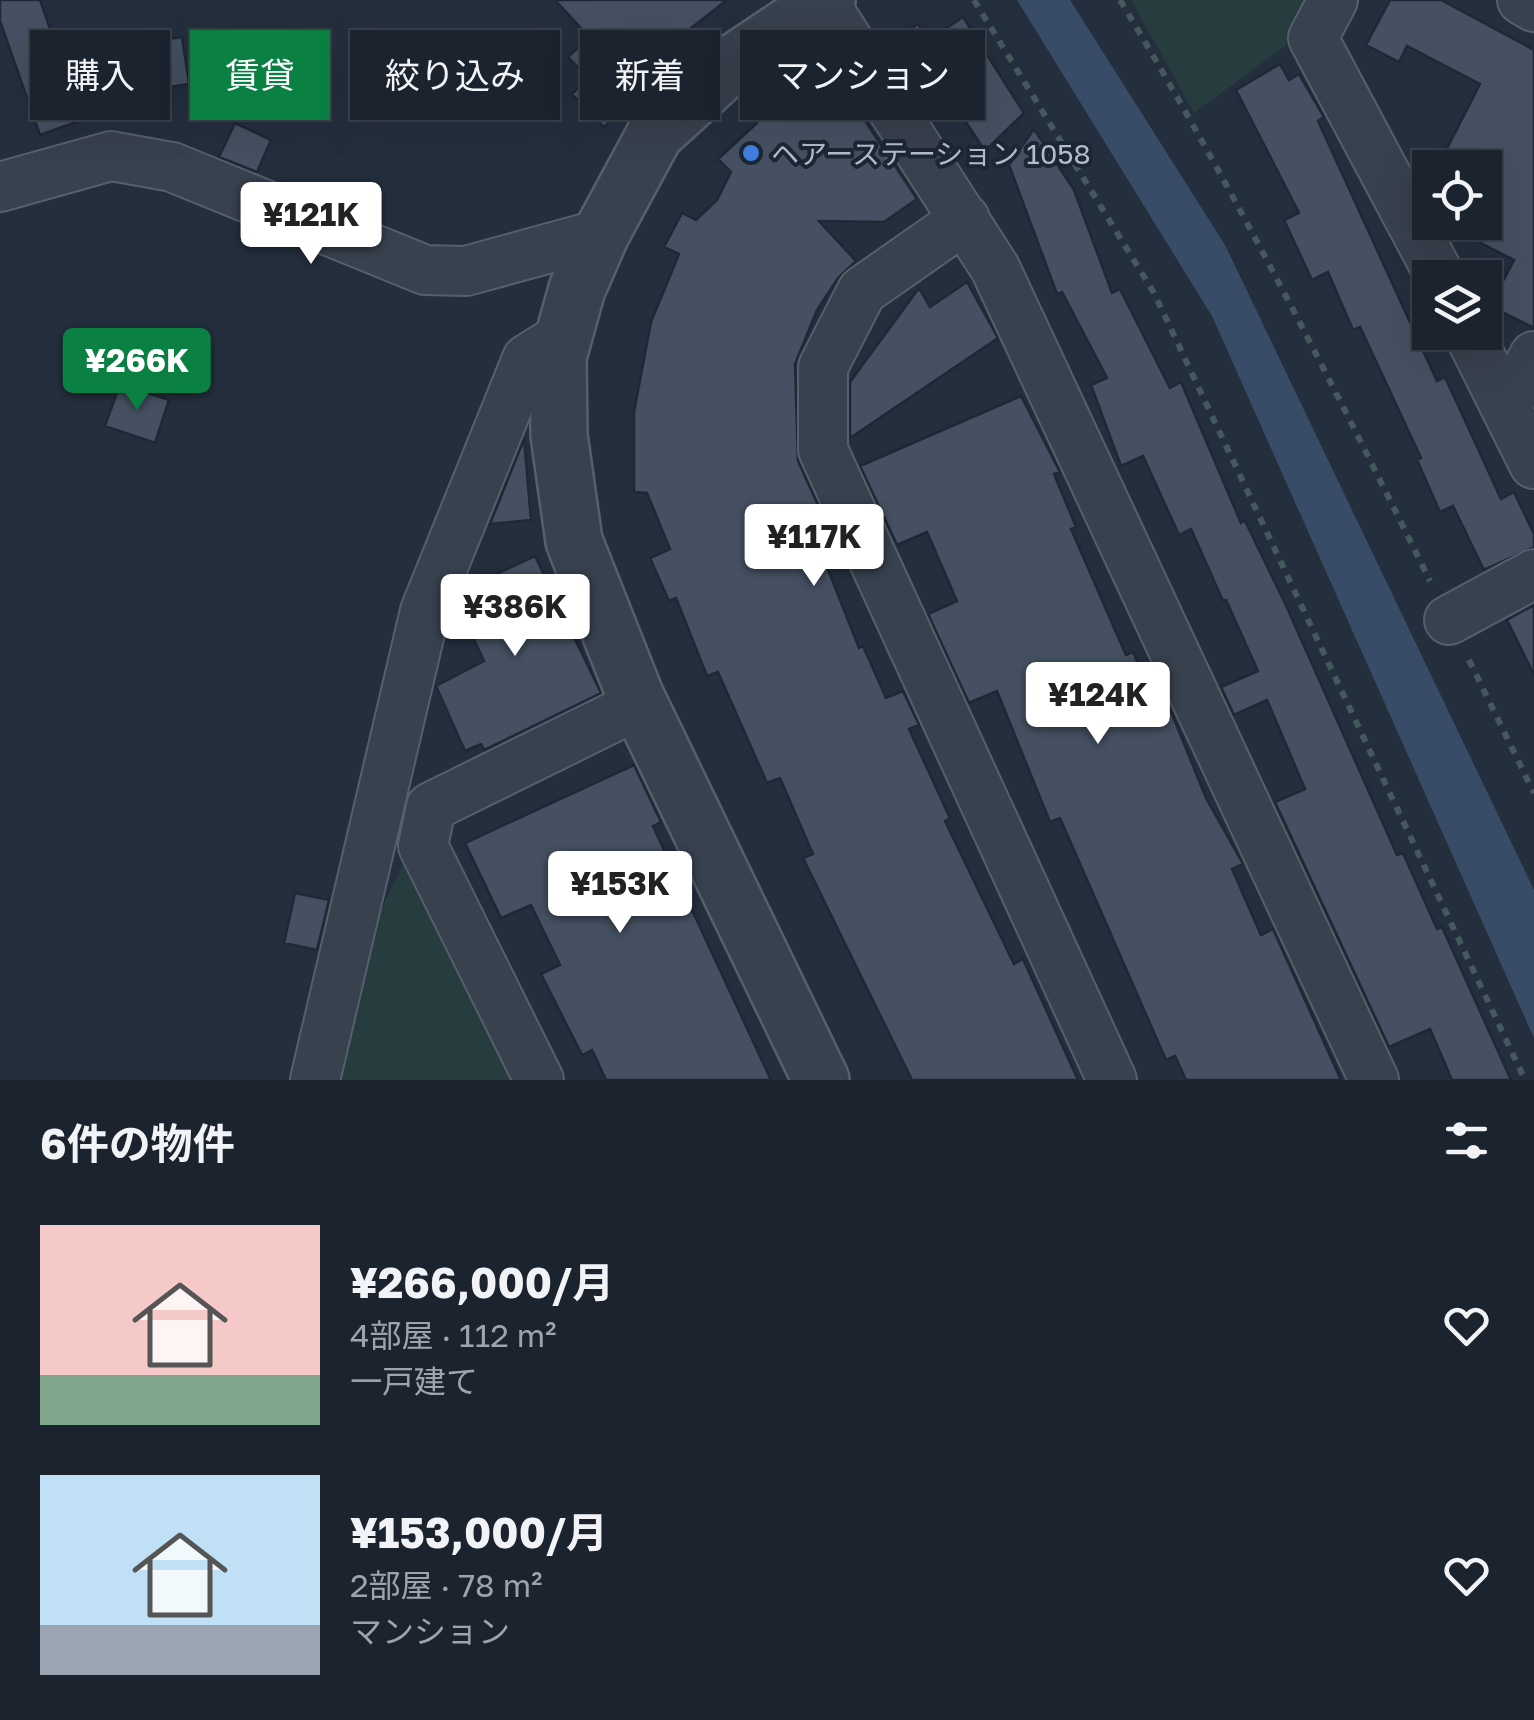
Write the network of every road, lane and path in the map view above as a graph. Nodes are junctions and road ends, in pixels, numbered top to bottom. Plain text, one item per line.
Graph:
1 (974, 0) edge
2 (1120, 0) edge
3 (1332, 0) edge
4 (1522, 0) edge
5 (824, 1) edge
6 (1534, 7) edge
7 (0, 187) edge
8 (965, 219) junction
9 (601, 234) junction
10 (1431, 260) edge
11 (564, 336) junction
12 (1477, 350) edge
13 (1534, 356) edge
14 (1506, 408) junction
15 (1534, 464) edge
16 (1534, 574) edge
17 (1449, 620) junction
18 (640, 704) junction
19 (1534, 793) edge
20 (376, 815) junction
21 (427, 826) junction
22 (315, 1080) edge
23 (539, 1080) edge
24 (821, 1080) edge
25 (1112, 1080) edge
26 (1374, 1080) edge
27 (1525, 1080) edge

1 - 27 path
2 - 17 path
3 - 10 street
4 - 6 street
5 - 8 street
5 - 9 street
7 - 9 street
8 - 25 street
8 - 26 street
9 - 11 street
11 - 18 street
11 - 20 street
12 - 14 street
13 - 14 street
14 - 15 street
16 - 17 street
17 - 19 path
18 - 21 street
18 - 24 street
20 - 21 street
20 - 22 street
21 - 23 street

